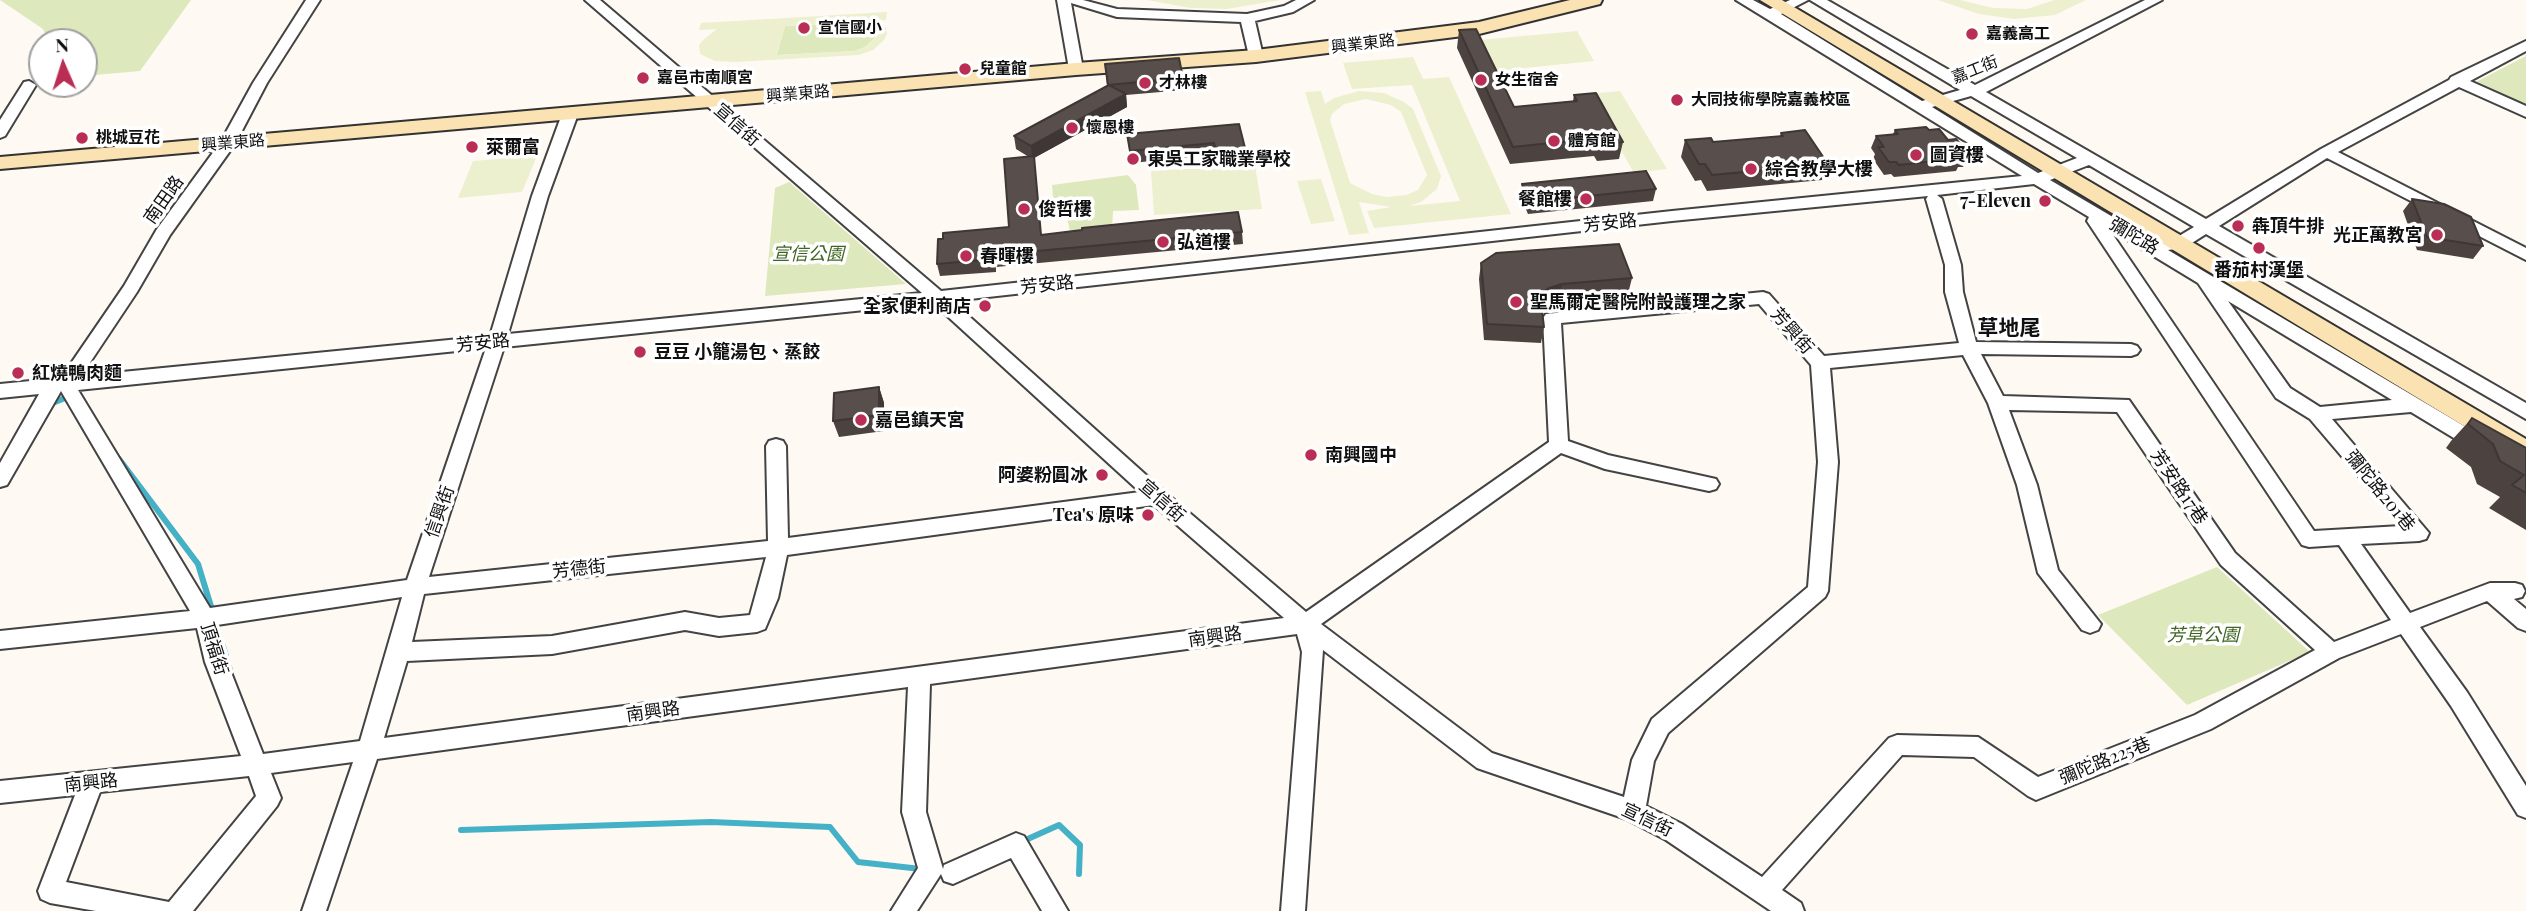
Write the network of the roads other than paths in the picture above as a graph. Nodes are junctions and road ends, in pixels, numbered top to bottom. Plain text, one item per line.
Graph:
1 (313, 0) edge
2 (592, 0) edge
3 (1064, 0) edge
4 (1076, 0) edge
5 (1307, 0) edge
6 (1593, 0) edge
7 (1743, 0) edge
8 (1817, 0) edge
9 (2155, 0) edge
10 (1781, 6) edge
11 (1247, 18) junction
12 (2526, 45) edge
13 (1256, 56) junction
14 (1076, 69) junction
15 (2456, 80) junction
16 (28, 87) edge
17 (1947, 99) junction
18 (710, 101) junction
19 (2526, 112) edge
20 (570, 114) junction
21 (0, 133) edge
22 (227, 144) junction
23 (2326, 152) junction
24 (0, 163) edge
25 (2063, 169) junction
26 (1934, 199) dead end
27 (2095, 221) dead end
28 (2192, 236) junction
29 (2150, 246) junction
30 (2526, 255) edge
31 (2203, 278) junction
32 (936, 298) junction
33 (497, 341) junction
34 (1969, 348) junction
35 (2132, 350) dead end
36 (1820, 363) junction
37 (59, 385) junction
38 (0, 391) edge
39 (1997, 403) junction
40 (2415, 405) junction
41 (2526, 412) edge
42 (2317, 414) junction
43 (2526, 431) edge
44 (1559, 444) junction
45 (776, 446) dead end
46 (2491, 451) edge
47 (2526, 451) edge
48 (0, 480) edge
49 (1709, 484) dead end
50 (1158, 497) junction
51 (2345, 538) junction
52 (778, 548) junction
53 (415, 587) junction
54 (2490, 591) junction
55 (2515, 591) dead end
56 (205, 618) junction
57 (2406, 622) junction
58 (2526, 622) edge
59 (1305, 624) junction
60 (2090, 624) dead end
61 (0, 640) edge
62 (399, 652) junction
63 (2331, 652) junction
64 (919, 678) junction
65 (368, 750) junction
66 (257, 765) junction
67 (92, 782) junction
68 (0, 792) edge
69 (2526, 807) edge
70 (1633, 811) junction
71 (953, 873) dead end
72 (1766, 891) junction
73 (162, 911) edge
74 (177, 911) edge
75 (314, 911) edge
76 (903, 911) edge
77 (1056, 911) edge
78 (1293, 911) edge
79 (1792, 911) edge

1 - 22 street, 南田路
2 - 18 street, 宣信街
3 - 14 street
4 - 11 street
5 - 11 street
6 - 13 street, 興業東路
7 - 10 street, 彌陀路
8 - 17 street, 彌陀路
9 - 17 street, 嘉工街
10 - 17 street, 彌陀路
11 - 13 street
12 - 15 street
13 - 14 street, 興業東路
14 - 18 street, 興業東路
15 - 19 street
15 - 23 street
16 - 21 street
17 - 25 street, 彌陀路
17 - 25 street, 彌陀路
18 - 20 street, 興業東路
18 - 32 street, 宣信街
20 - 22 street, 興業東路
20 - 33 street, 信興街
22 - 24 street, 興業東路
22 - 37 street, 南田路
23 - 28 street
23 - 30 street
25 - 28 street, 彌陀路
25 - 28 street, 彌陀路
25 - 29 street, 彌陀路
25 - 32 street, 芳安路
26 - 34 street
27 - 51 street
28 - 29 street
28 - 41 street, 彌陀路
28 - 43 street, 彌陀路
28 - 47 street, 彌陀路
29 - 31 street, 彌陀路
31 - 40 street, 彌陀路
31 - 42 street
32 - 33 street, 芳安路
32 - 50 street, 宣信街
33 - 37 street, 芳安路
33 - 53 street, 信興街
34 - 35 street
34 - 36 street
34 - 39 street
36 - 44 street, 芳興街
36 - 70 street, 芳興街
37 - 38 street, 芳安路
37 - 48 street, 南田路
37 - 56 street, 頂福街
39 - 60 street
39 - 63 street, 芳安路17巷
40 - 42 street
40 - 46 street, 彌陀路
42 - 51 street, 彌陀路201巷
44 - 49 street
44 - 59 street
45 - 52 street
50 - 52 street, 芳德街
50 - 59 street, 宣信街
51 - 57 street
52 - 53 street, 芳德街
52 - 62 street
53 - 56 street, 芳德街
53 - 62 street, 信興街
54 - 55 street
54 - 57 street, 彌陀路225巷
54 - 58 street
56 - 61 street, 芳德街
56 - 66 street, 頂福街
57 - 63 street, 彌陀路225巷
57 - 69 street
59 - 64 street, 南興路
59 - 70 street, 宣信街
59 - 78 street
62 - 65 street, 信興街
63 - 72 street, 彌陀路225巷
64 - 65 street, 南興路
64 - 76 street
65 - 66 street, 南興路
65 - 75 street, 信興街
66 - 67 street, 南興路
66 - 74 street, 頂福街
67 - 68 street, 南興路
67 - 73 street
70 - 72 street, 宣信街
71 - 77 street
72 - 79 street, 宣信街

